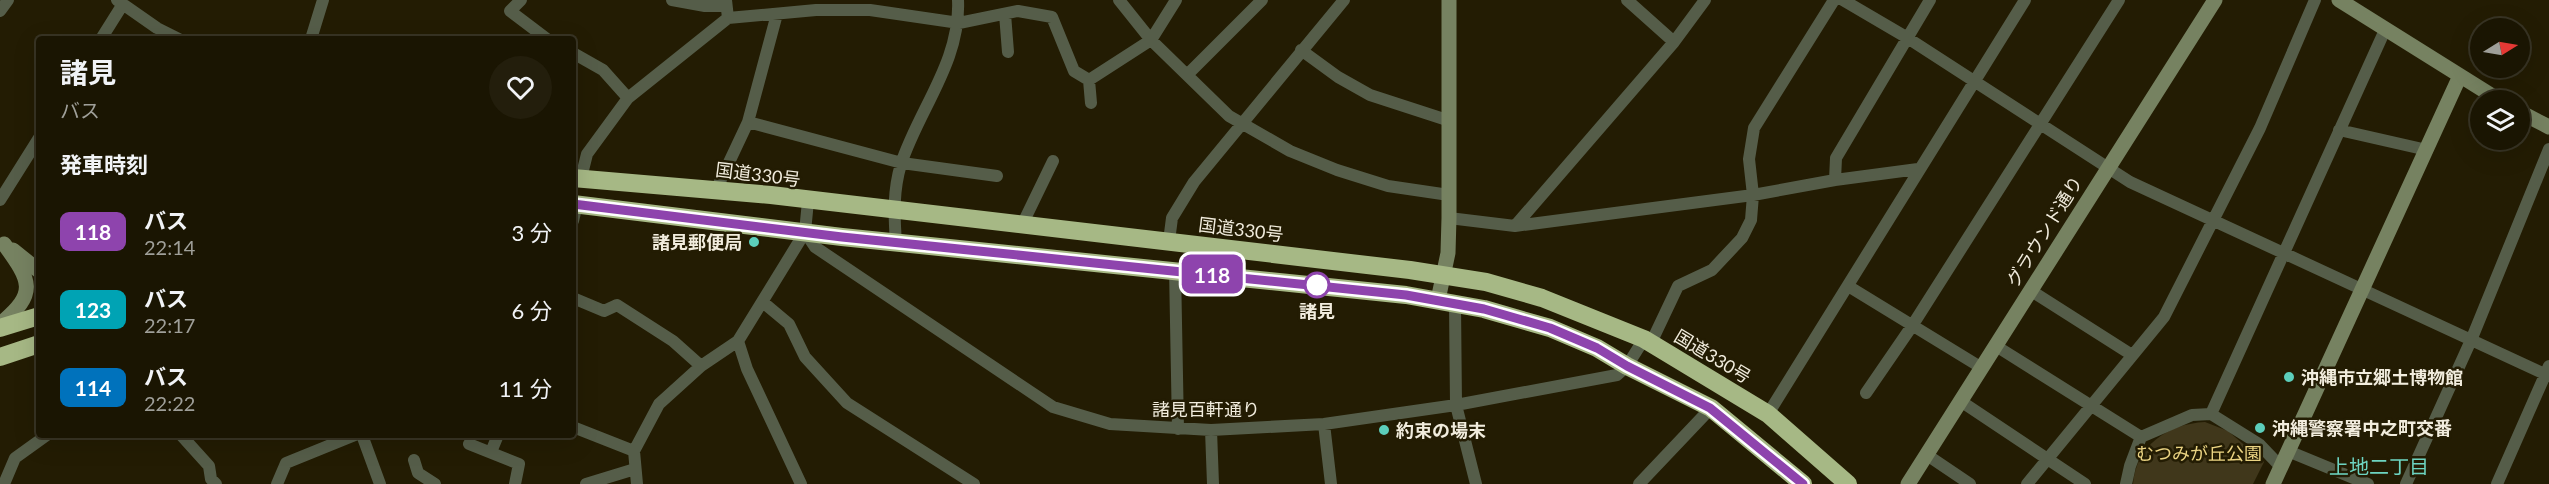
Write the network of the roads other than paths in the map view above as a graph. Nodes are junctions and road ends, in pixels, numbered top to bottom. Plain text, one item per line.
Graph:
1 (8, 0) edge
2 (323, 0) edge
3 (521, 0) edge
4 (672, 0) edge
5 (958, 0) edge
6 (1119, 0) edge
7 (1176, 0) edge
8 (1262, 0) edge
9 (1344, 0) edge
10 (1449, 0) edge
11 (1627, 0) edge
12 (1705, 0) edge
13 (1834, 0) edge
14 (1843, 0) edge
15 (1930, 0) edge
16 (2025, 0) edge
17 (2119, 0) edge
18 (2215, 0) edge
19 (2315, 0) edge
20 (2339, 0) edge
21 (120, 2) edge
22 (816, 5) edge
23 (1018, 6) edge
24 (727, 8) edge
25 (0, 11) edge
26 (777, 14) junction
27 (1005, 14) junction
28 (959, 23) junction
29 (2385, 30) junction
30 (103, 36) edge
31 (173, 36) edge
32 (312, 36) edge
33 (543, 36) edge
34 (1906, 38) junction
35 (1151, 40) junction
36 (1674, 42) junction
37 (1301, 50) junction
38 (1008, 52) dead end
39 (576, 55) edge
40 (1187, 75) junction
41 (2459, 78) junction
42 (1089, 80) junction
43 (1974, 82) junction
44 (2481, 90) edge
45 (628, 98) junction
46 (1091, 103) dead end
47 (2530, 117) edge
48 (1241, 121) junction
49 (1450, 121) junction
50 (748, 122) junction
51 (2040, 124) junction
52 (2549, 127) edge
53 (2338, 130) junction
54 (36, 143) edge
55 (2549, 149) edge
56 (2427, 150) junction
57 (1053, 161) dead end
58 (902, 163) junction
59 (2107, 168) junction
60 (1918, 170) junction
61 (997, 176) dead end
62 (577, 178) edge
63 (1835, 180) junction
64 (716, 190) junction
65 (1449, 195) junction
66 (1753, 195) junction
67 (0, 200) edge
68 (808, 201) junction
69 (576, 210) edge
70 (894, 210) junction
71 (1449, 218) junction
72 (2213, 220) junction
73 (1022, 225) junction
74 (1515, 226) junction
75 (805, 232) junction
76 (1169, 241) junction
77 (896, 242) junction
78 (2, 243) edge
79 (2282, 254) junction
80 (36, 259) edge
81 (36, 269) edge
82 (1175, 269) junction
83 (1444, 276) junction
84 (1848, 286) junction
85 (2030, 290) junction
86 (2363, 291) junction
87 (576, 299) edge
88 (1447, 302) junction
89 (764, 303) junction
90 (36, 317) edge
91 (0, 326) edge
92 (1912, 326) junction
93 (2472, 338) junction
94 (738, 341) junction
95 (1647, 341) junction
96 (36, 345) edge
97 (1996, 346) junction
98 (2132, 356) junction
99 (0, 357) edge
100 (702, 366) junction
101 (1627, 366) junction
102 (1982, 368) junction
103 (2548, 372) edge
104 (1866, 393) dead end
105 (1962, 402) junction
106 (1456, 405) junction
107 (2092, 405) junction
108 (1710, 408) junction
109 (1768, 414) junction
110 (2211, 414) junction
111 (1324, 424) junction
112 (576, 428) edge
113 (1178, 429) junction
114 (1210, 430) junction
115 (2141, 437) junction
116 (43, 438) edge
117 (184, 438) edge
118 (348, 438) edge
119 (363, 438) edge
120 (497, 438) edge
121 (469, 444) dead end
122 (634, 451) junction
123 (2288, 451) junction
124 (490, 452) junction
125 (1927, 455) junction
126 (2049, 459) junction
127 (414, 460) dead end
128 (2281, 467) junction
129 (635, 469) junction
130 (4, 484) edge
131 (216, 484) edge
132 (277, 484) edge
133 (380, 484) edge
134 (435, 484) edge
135 (515, 484) edge
136 (586, 484) edge
137 (637, 484) edge
138 (801, 484) edge
139 (974, 484) edge
140 (1213, 484) edge
141 (1331, 484) edge
142 (1476, 484) edge
143 (1639, 484) edge
144 (1803, 484) edge
145 (1848, 484) edge
146 (1908, 484) edge
147 (1970, 484) edge
148 (2026, 484) edge
149 (2085, 484) edge
150 (2126, 484) edge
151 (2273, 484) edge
152 (2368, 484) edge
153 (2406, 484) edge
154 (2498, 484) edge

1 - 25 street
2 - 32 street
3 - 33 street
4 - 24 street
5 - 28 street
6 - 35 street
7 - 35 street
8 - 40 street
9 - 37 street
10 - 49 street
11 - 36 street
12 - 36 street
13 - 66 street
14 - 34 street
15 - 34 street
16 - 43 street
17 - 51 street
18 - 59 street, グラウンド通り
19 - 72 street
20 - 29 street
21 - 30 street
21 - 31 street
22 - 26 street
22 - 28 street
23 - 27 street
23 - 42 street
24 - 26 street
24 - 45 street
26 - 50 street
27 - 28 street
27 - 38 street
28 - 58 street
29 - 41 street
29 - 53 street
34 - 43 street
34 - 63 street
35 - 40 street
35 - 42 street
36 - 74 street
37 - 48 street
37 - 49 street
39 - 45 street
40 - 48 street
41 - 44 street
41 - 56 street
42 - 46 street
43 - 51 street
43 - 60 street
45 - 62 street
47 - 52 street
48 - 65 street
48 - 76 street
49 - 65 street
50 - 58 street
50 - 64 street
51 - 59 street
51 - 92 street
53 - 56 street
53 - 79 street
54 - 67 street
55 - 93 street
56 - 86 street
57 - 73 street
58 - 61 street
58 - 70 street
59 - 72 street
59 - 85 street, グラウンド通り
60 - 63 street
60 - 84 street
62 - 64 highway, 国道330号
63 - 66 street
64 - 68 highway, 国道330号
65 - 71 street
66 - 74 street
66 - 95 street
68 - 70 highway, 国道330号
68 - 75 street
69 - 75 highway
70 - 73 highway, 国道330号
70 - 77 street
71 - 74 street
71 - 83 street
72 - 79 street
72 - 98 street
73 - 76 highway, 国道330号
75 - 77 highway
75 - 89 street
75 - 113 street, 諸見百軒通り
76 - 83 highway, 国道330号
77 - 82 highway
78 - 80 street
78 - 81 street
78 - 91 street
79 - 86 street
79 - 110 street
82 - 88 highway
82 - 113 street
83 - 88 street
83 - 95 highway, 国道330号
84 - 92 street
84 - 109 street
85 - 97 street, グラウンド通り
85 - 98 street
86 - 93 street
86 - 123 street
87 - 100 street
88 - 101 highway
88 - 106 street
89 - 94 street
89 - 139 street
90 - 91 highway
92 - 102 street
92 - 104 street
93 - 103 street
93 - 153 street
94 - 100 street
94 - 138 street
95 - 101 street
95 - 109 highway, 国道330号
96 - 99 highway
97 - 102 street, グラウンド通り
97 - 107 street
98 - 107 street
100 - 122 street
101 - 106 street, 諸見百軒通り
101 - 108 highway
102 - 105 street, グラウンド通り
103 - 154 street
105 - 125 street, グラウンド通り
105 - 126 street
106 - 111 street, 諸見百軒通り
106 - 142 street
107 - 115 street
107 - 126 street
108 - 143 street
108 - 144 highway
109 - 145 highway, 国道330号
110 - 115 street
110 - 128 street
111 - 114 street, 諸見百軒通り
111 - 141 street
112 - 122 street
113 - 114 street, 諸見百軒通り
114 - 140 street
115 - 150 street
116 - 130 street
117 - 131 street
118 - 132 street
119 - 133 street
120 - 124 street
121 - 124 street
122 - 129 street
123 - 128 street
123 - 152 street
124 - 135 street
125 - 146 street, グラウンド通り
125 - 147 street
126 - 148 street
126 - 149 street
127 - 134 street
128 - 151 street
129 - 136 street
129 - 137 street

